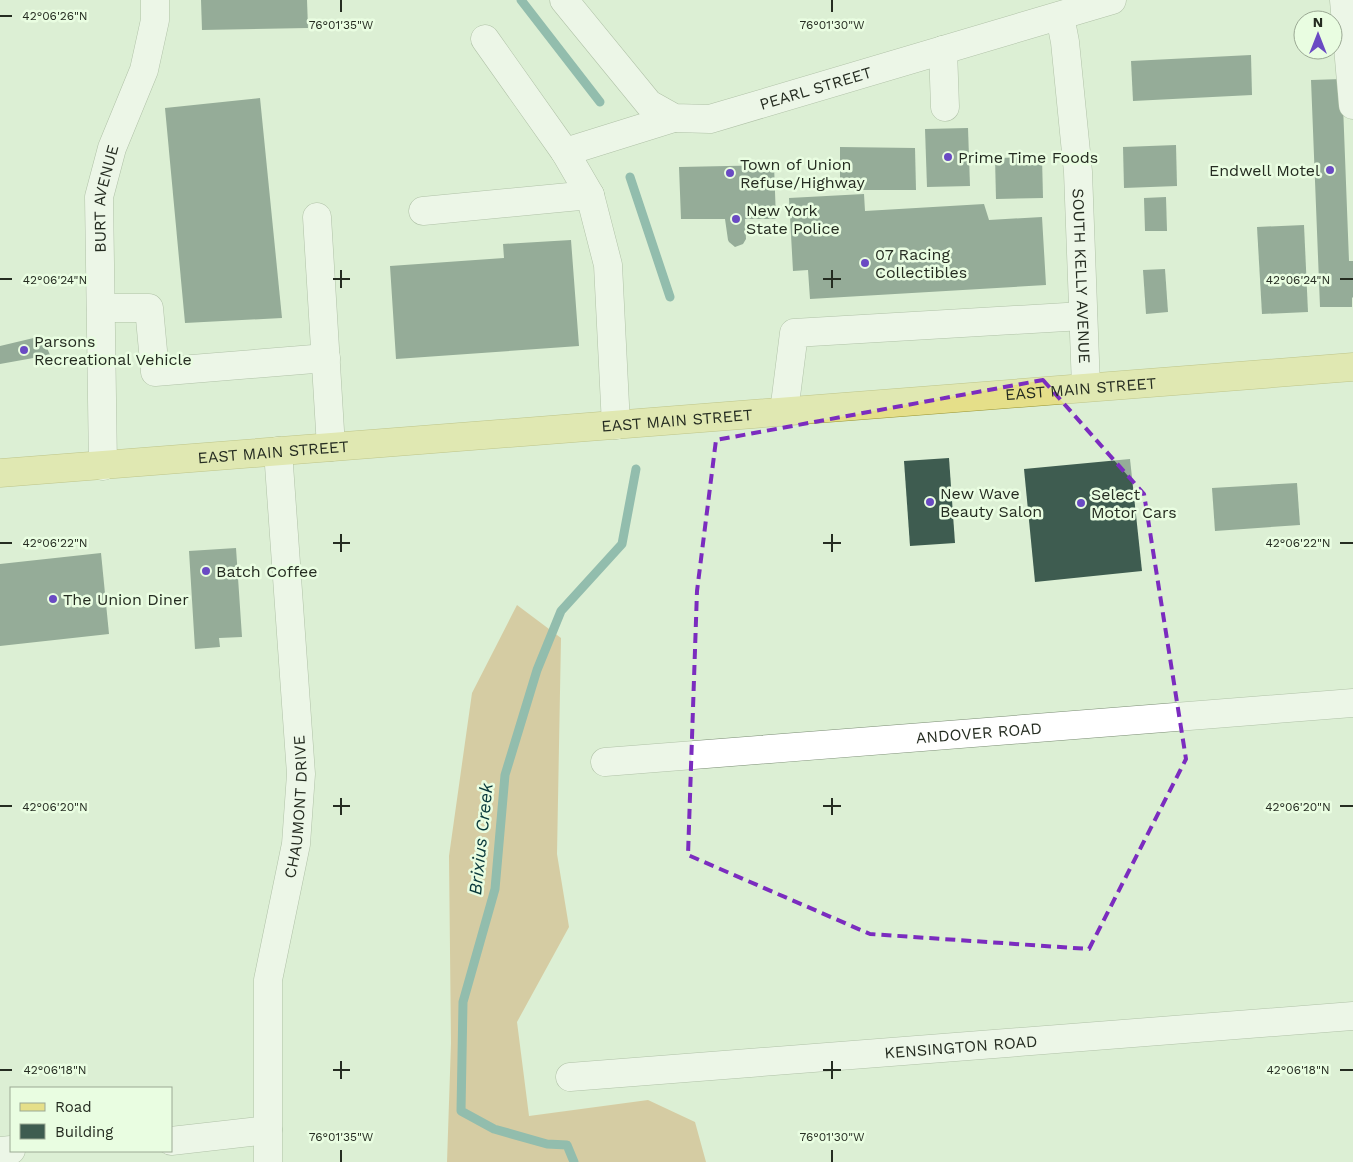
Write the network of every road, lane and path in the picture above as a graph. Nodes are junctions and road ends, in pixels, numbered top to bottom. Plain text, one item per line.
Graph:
1 (155, 0) edge
2 (564, 0) edge
3 (1112, 0) edge
4 (1344, 0) edge
5 (1060, 16) junction
6 (485, 39) dead end
7 (943, 50) junction
8 (1353, 105) edge
9 (945, 107) dead end
10 (674, 118) junction
11 (565, 152) junction
12 (590, 194) junction
13 (423, 211) dead end
14 (317, 217) dead end
15 (101, 308) junction
16 (1083, 316) junction
17 (326, 358) junction
18 (1353, 367) edge
19 (1086, 387) junction
20 (784, 412) junction
21 (616, 425) junction
22 (331, 446) junction
23 (278, 451) junction
24 (103, 466) junction
25 (0, 473) edge
26 (1353, 703) edge
27 (605, 762) dead end
28 (1353, 1016) edge
29 (570, 1077) dead end
30 (268, 1130) junction
31 (172, 1141) edge
32 (268, 1162) edge

1 - 15 street, BURT AVENUE
2 - 10 street, PEARL STREET
3 - 5 street, PEARL STREET
4 - 8 street
5 - 7 street, PEARL STREET
5 - 16 street, SOUTH KELLY AVENUE
6 - 11 street
7 - 9 street
7 - 10 street, PEARL STREET
10 - 11 street
11 - 12 street
12 - 13 street
12 - 21 street
14 - 17 street
15 - 17 street
15 - 24 street, BURT AVENUE
16 - 19 street, SOUTH KELLY AVENUE
16 - 20 street
17 - 22 street
18 - 19 main road, EAST MAIN STREET
19 - 20 main road, EAST MAIN STREET
20 - 21 main road, EAST MAIN STREET
21 - 22 main road, EAST MAIN STREET
22 - 23 main road, EAST MAIN STREET
23 - 24 main road, EAST MAIN STREET
23 - 30 street, CHAUMONT DRIVE
24 - 25 main road, EAST MAIN STREET
26 - 27 street, ANDOVER ROAD
28 - 29 street, KENSINGTON ROAD
30 - 31 street
30 - 32 street, CHAUMONT DRIVE

